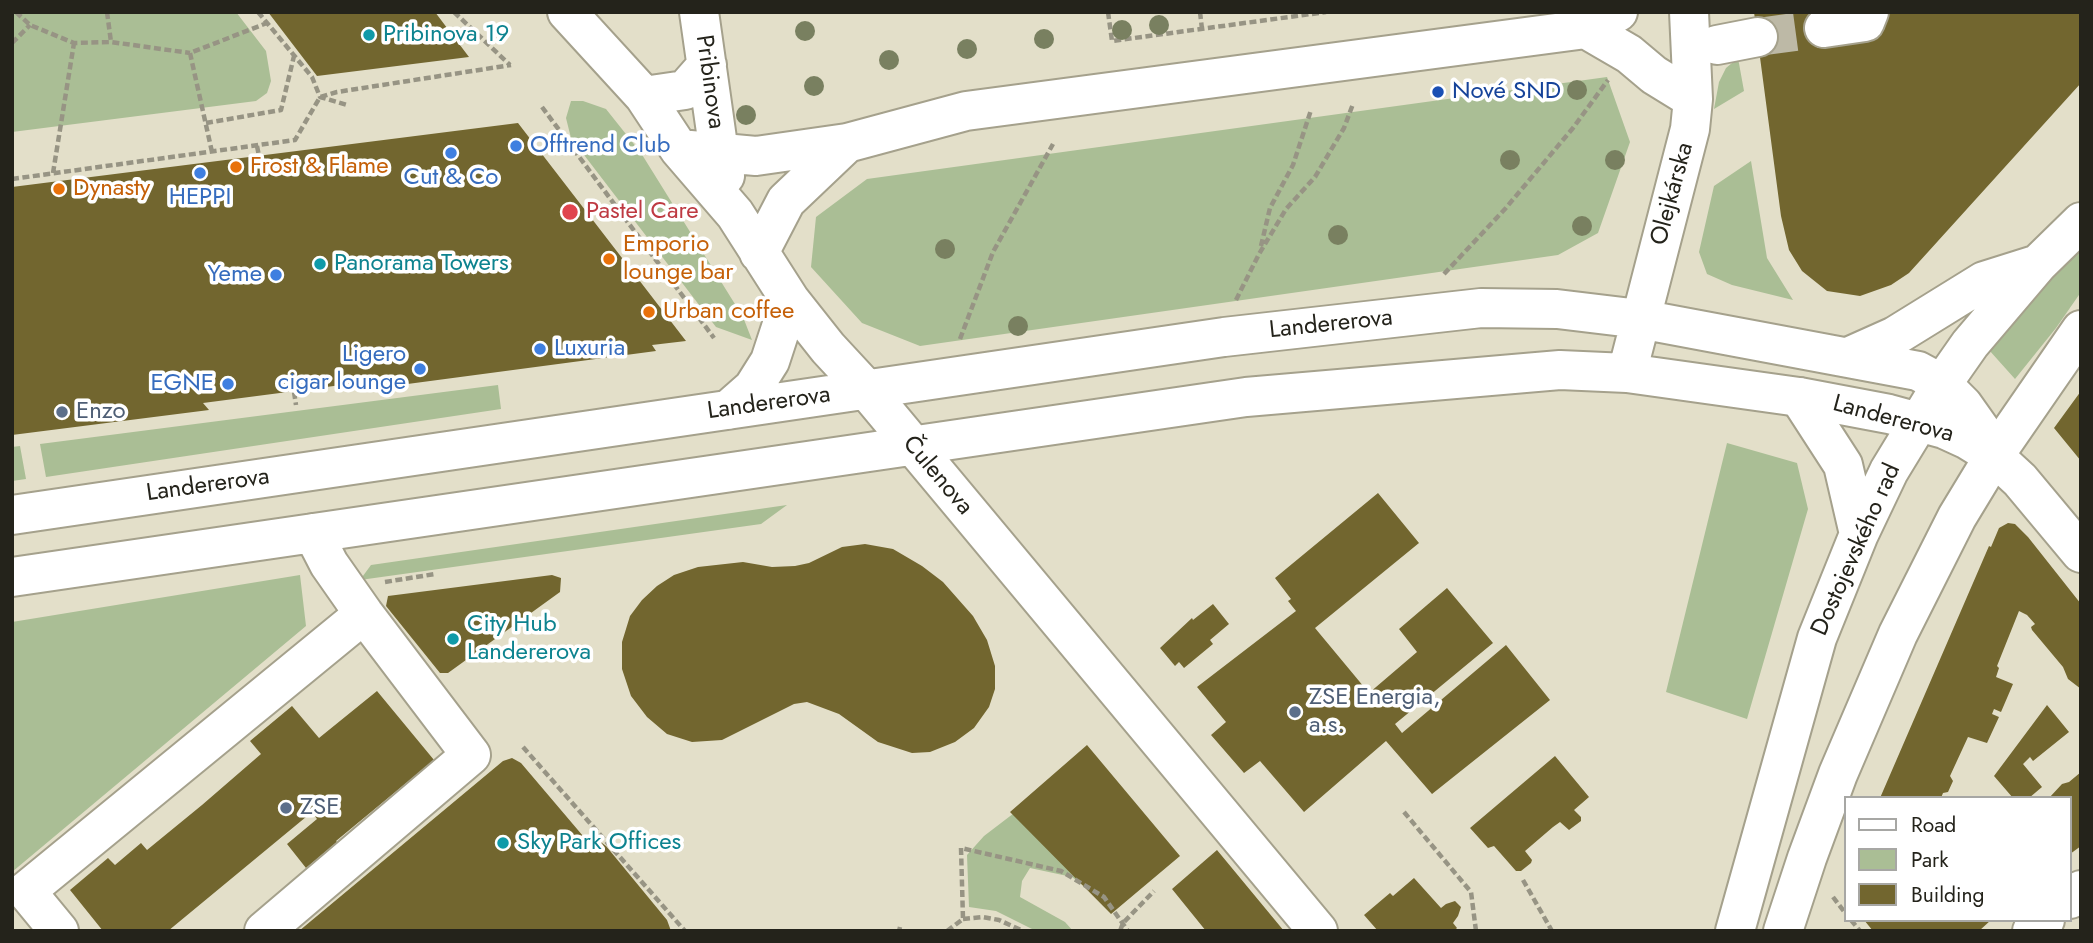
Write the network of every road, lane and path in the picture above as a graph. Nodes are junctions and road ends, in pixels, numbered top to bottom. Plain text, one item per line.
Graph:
1 (16, 12) edge
2 (107, 12) edge
3 (258, 12) edge
4 (454, 12) edge
5 (567, 12) edge
6 (699, 12) edge
7 (1108, 12) edge
8 (1200, 12) edge
9 (1326, 12) edge
10 (1689, 12) edge
11 (1869, 12) edge
12 (1602, 20) edge
13 (267, 23) junction
14 (30, 25) junction
15 (1824, 28) tunnel mouth
16 (1202, 29) junction
17 (1758, 37) tunnel mouth
18 (111, 42) junction
19 (12, 43) edge
20 (74, 43) junction
21 (1717, 45) dead end
22 (190, 53) junction
23 (294, 55) junction
24 (707, 65) junction
25 (1614, 71) dead end
26 (643, 96) junction
27 (320, 97) junction
28 (1693, 100) junction
29 (1353, 104) dead end
30 (347, 105) dead end
31 (542, 107) dead end
32 (1311, 110) dead end
33 (206, 123) junction
34 (847, 143) junction
35 (1053, 144) dead end
36 (257, 146) junction
37 (679, 149) junction
38 (212, 152) junction
39 (719, 153) junction
40 (259, 156) dead end
41 (53, 173) junction
42 (12, 179) edge
43 (735, 214) junction
44 (2081, 222) edge
45 (760, 253) junction
46 (1259, 254) junction
47 (2038, 264) junction
48 (1436, 284) dead end
49 (790, 300) junction
50 (1236, 301) dead end
51 (1640, 319) junction
52 (2081, 330) edge
53 (713, 338) dead end
54 (959, 341) dead end
55 (1848, 357) junction
56 (1627, 373) junction
57 (1942, 384) junction
58 (866, 389) junction
59 (294, 392) dead end
60 (1799, 397) junction
61 (296, 405) dead end
62 (728, 410) junction
63 (1919, 421) junction
64 (911, 446) junction
65 (1994, 456) junction
66 (12, 515) edge
67 (313, 533) junction
68 (1859, 534) junction
69 (2081, 553) edge
70 (435, 574) dead end
71 (12, 577) edge
72 (372, 598) junction
73 (523, 747) dead end
74 (1404, 812) dead end
75 (1523, 880) dead end
76 (1154, 891) dead end
77 (1832, 896) dead end
78 (1311, 906) edge
79 (1844, 911) edge
80 (963, 919) junction
81 (1123, 923) junction
82 (60, 931) edge
83 (264, 931) edge
84 (685, 931) edge
85 (947, 931) edge
86 (1023, 931) edge
87 (1120, 931) edge
88 (1128, 931) edge
89 (1476, 931) edge
90 (1552, 931) edge
91 (1735, 931) edge
92 (1783, 931) edge

1 - 14 path
2 - 18 path
3 - 13 path
4 - 27 path
5 - 26 street, Čulenova
6 - 24 street, Pribinova
7 - 16 path
8 - 16 path
9 - 16 path
10 - 28 street, Olejkárska
11 - 15 street
12 - 28 street
12 - 34 street
13 - 22 path
13 - 23 path
14 - 19 path
14 - 20 path
17 - 21 street
18 - 20 path
18 - 22 path
20 - 41 path
22 - 33 path
23 - 27 path
23 - 33 path
24 - 26 street
24 - 39 street, Pribinova
25 - 48 path
26 - 37 street, Čulenova
27 - 30 path
27 - 36 path
28 - 51 street, Olejkárska
29 - 46 path
31 - 53 path
32 - 46 path
33 - 38 path
34 - 39 street
34 - 45 street
35 - 54 path
36 - 38 path
36 - 40 path
37 - 39 street
37 - 43 street, Čulenova
38 - 41 path
39 - 43 street, Pribinova
41 - 42 path
43 - 45 street, Čulenova
44 - 47 street, Dostojevského rad
45 - 49 street, Čulenova
46 - 50 path
47 - 55 street
47 - 57 street, Dostojevského rad
49 - 58 street, Čulenova
49 - 62 street
51 - 55 street, Landererova
51 - 56 street, Olejkárska
51 - 58 street, Landererova
52 - 65 street
55 - 57 street, Landererova
56 - 60 street, Landererova
56 - 64 street, Landererova
57 - 63 street, Dostojevského rad
57 - 65 street, Landererova
58 - 62 street, Landererova
58 - 64 street, Čulenova
59 - 61 path
60 - 63 street, Landererova
60 - 68 street
62 - 66 street, Landererova
63 - 65 street, Landererova
63 - 68 street, Dostojevského rad
64 - 67 street, Landererova
64 - 78 street, Čulenova
65 - 69 street
65 - 92 street
67 - 71 street, Landererova
67 - 72 street
68 - 91 street, Dostojevského rad
70 - 72 path
72 - 82 street
72 - 83 street
73 - 84 path
74 - 89 path
75 - 90 path
76 - 81 path
77 - 79 path
80 - 81 path
80 - 85 path
80 - 86 path
81 - 87 path
81 - 88 path

